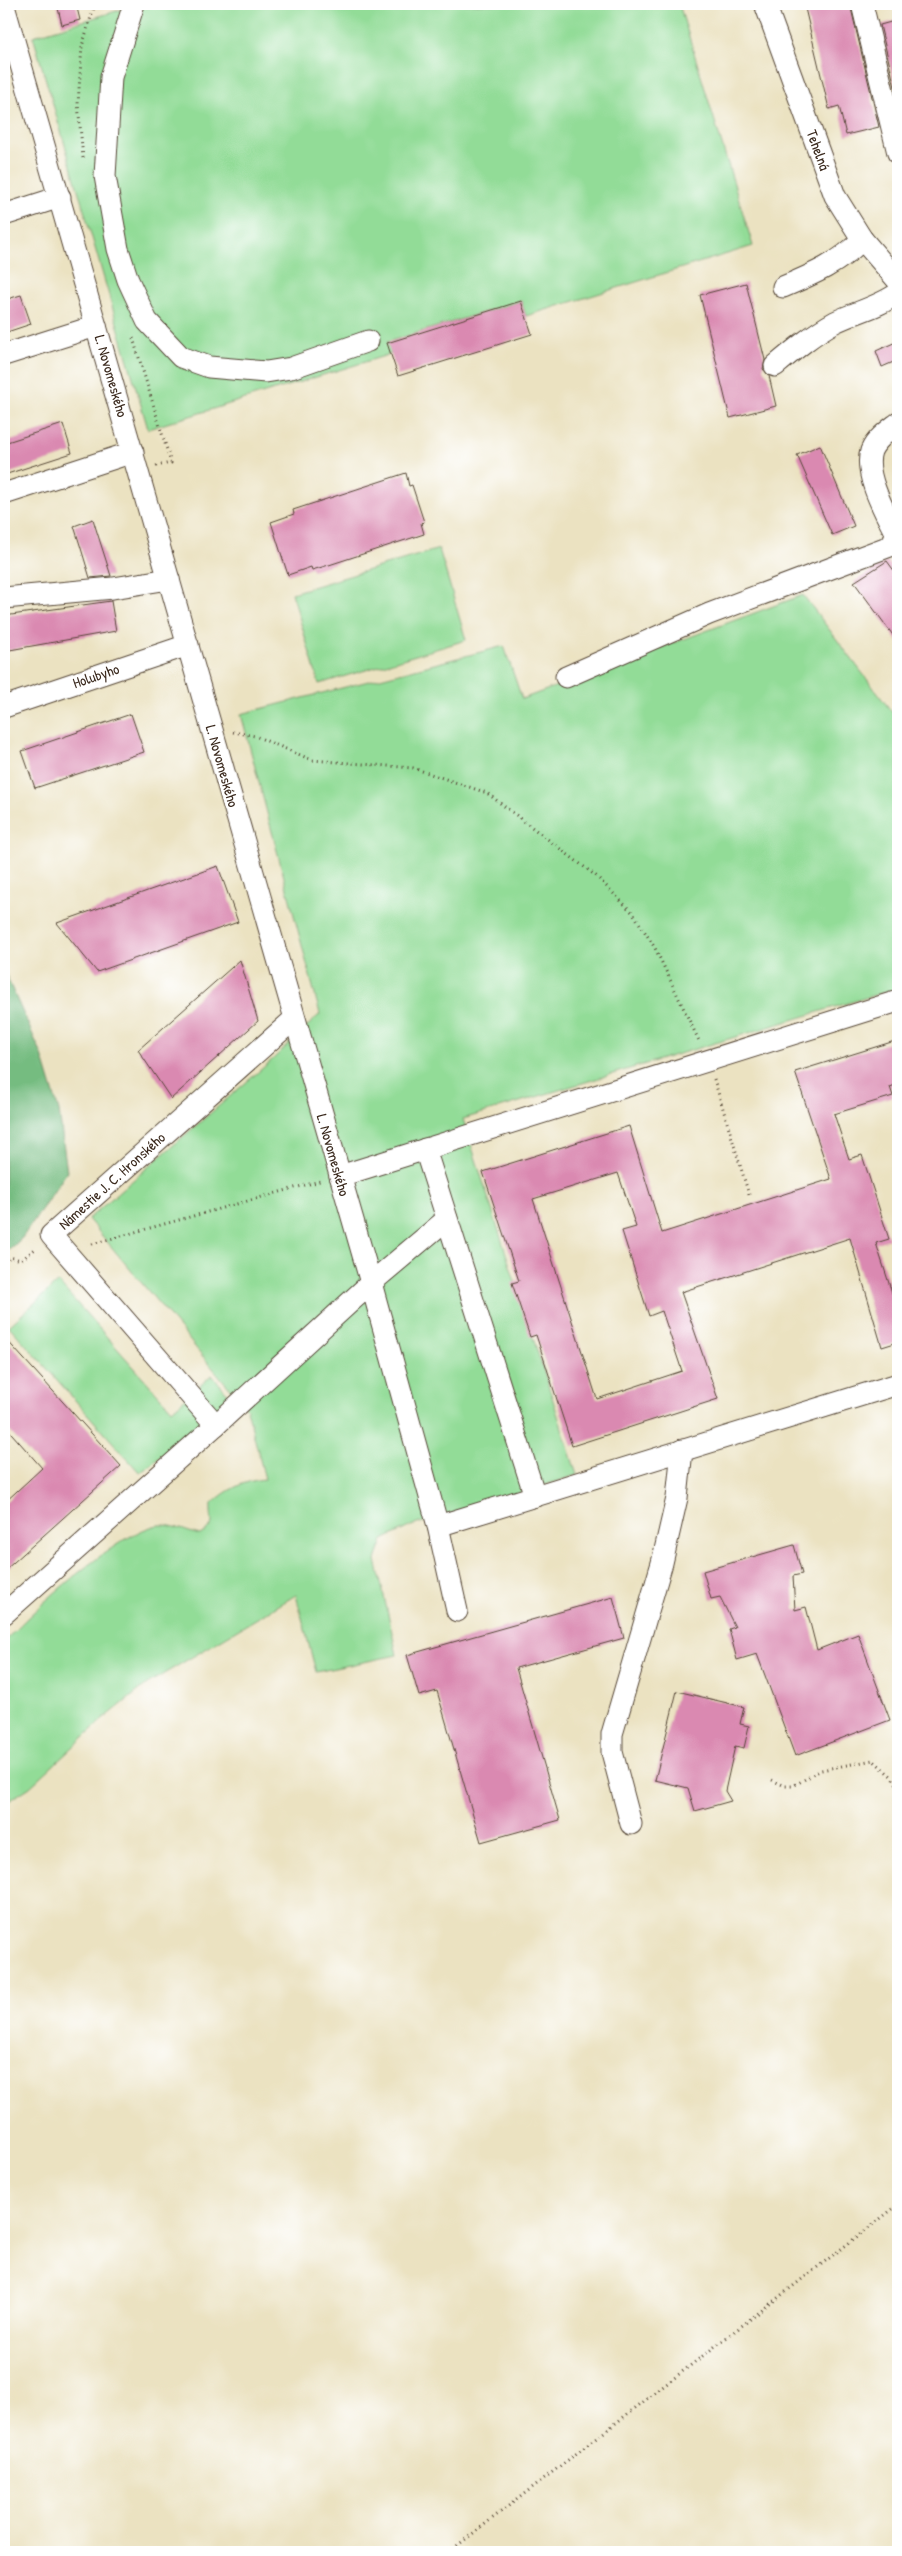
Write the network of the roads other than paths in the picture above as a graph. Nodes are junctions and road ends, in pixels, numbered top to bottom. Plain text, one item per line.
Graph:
1 (134, 4) edge
2 (764, 4) edge
3 (862, 4) edge
4 (4, 6) edge
5 (13, 75) edge
6 (898, 153) edge
7 (60, 197) junction
8 (4, 215) edge
9 (862, 238) junction
10 (898, 281) edge
11 (783, 287) dead end
12 (898, 293) edge
13 (96, 326) junction
14 (368, 341) dead end
15 (4, 356) edge
16 (775, 366) dead end
17 (898, 423) edge
18 (133, 452) junction
19 (4, 494) edge
20 (898, 538) edge
21 (898, 544) edge
22 (169, 579) junction
23 (4, 598) edge
24 (188, 645) junction
25 (566, 677) dead end
26 (4, 707) edge
27 (898, 1001) edge
28 (293, 1020) junction
29 (425, 1148) junction
30 (340, 1176) junction
31 (447, 1219) junction
32 (370, 1283) junction
33 (898, 1384) edge
34 (216, 1425) junction
35 (682, 1450) junction
36 (535, 1496) junction
37 (438, 1526) junction
38 (457, 1611) dead end
39 (4, 1614) edge
40 (631, 1824) dead end

1 - 14 street
2 - 9 street, Tehelná
3 - 6 street
4 - 5 street, L. Novomeského
5 - 7 street, L. Novomeského
7 - 8 street
7 - 13 street, L. Novomeského
9 - 10 street, Tehelná
9 - 11 street
12 - 16 street
13 - 15 street
13 - 18 street, L. Novomeského
17 - 20 street
18 - 19 street
18 - 22 street, L. Novomeského
21 - 25 street
22 - 23 street
22 - 24 street, L. Novomeského
24 - 26 street, Holubyho
24 - 28 street, L. Novomeského
27 - 29 street
28 - 30 street, L. Novomeského
28 - 34 street, Námestie J. C. Hronského
29 - 30 street
29 - 31 street
30 - 32 street, L. Novomeského
31 - 32 street
31 - 36 street
32 - 34 street
32 - 37 street, L. Novomeského
33 - 35 street
34 - 39 street
35 - 36 street
35 - 40 street
36 - 37 street
37 - 38 street, L. Novomeského

